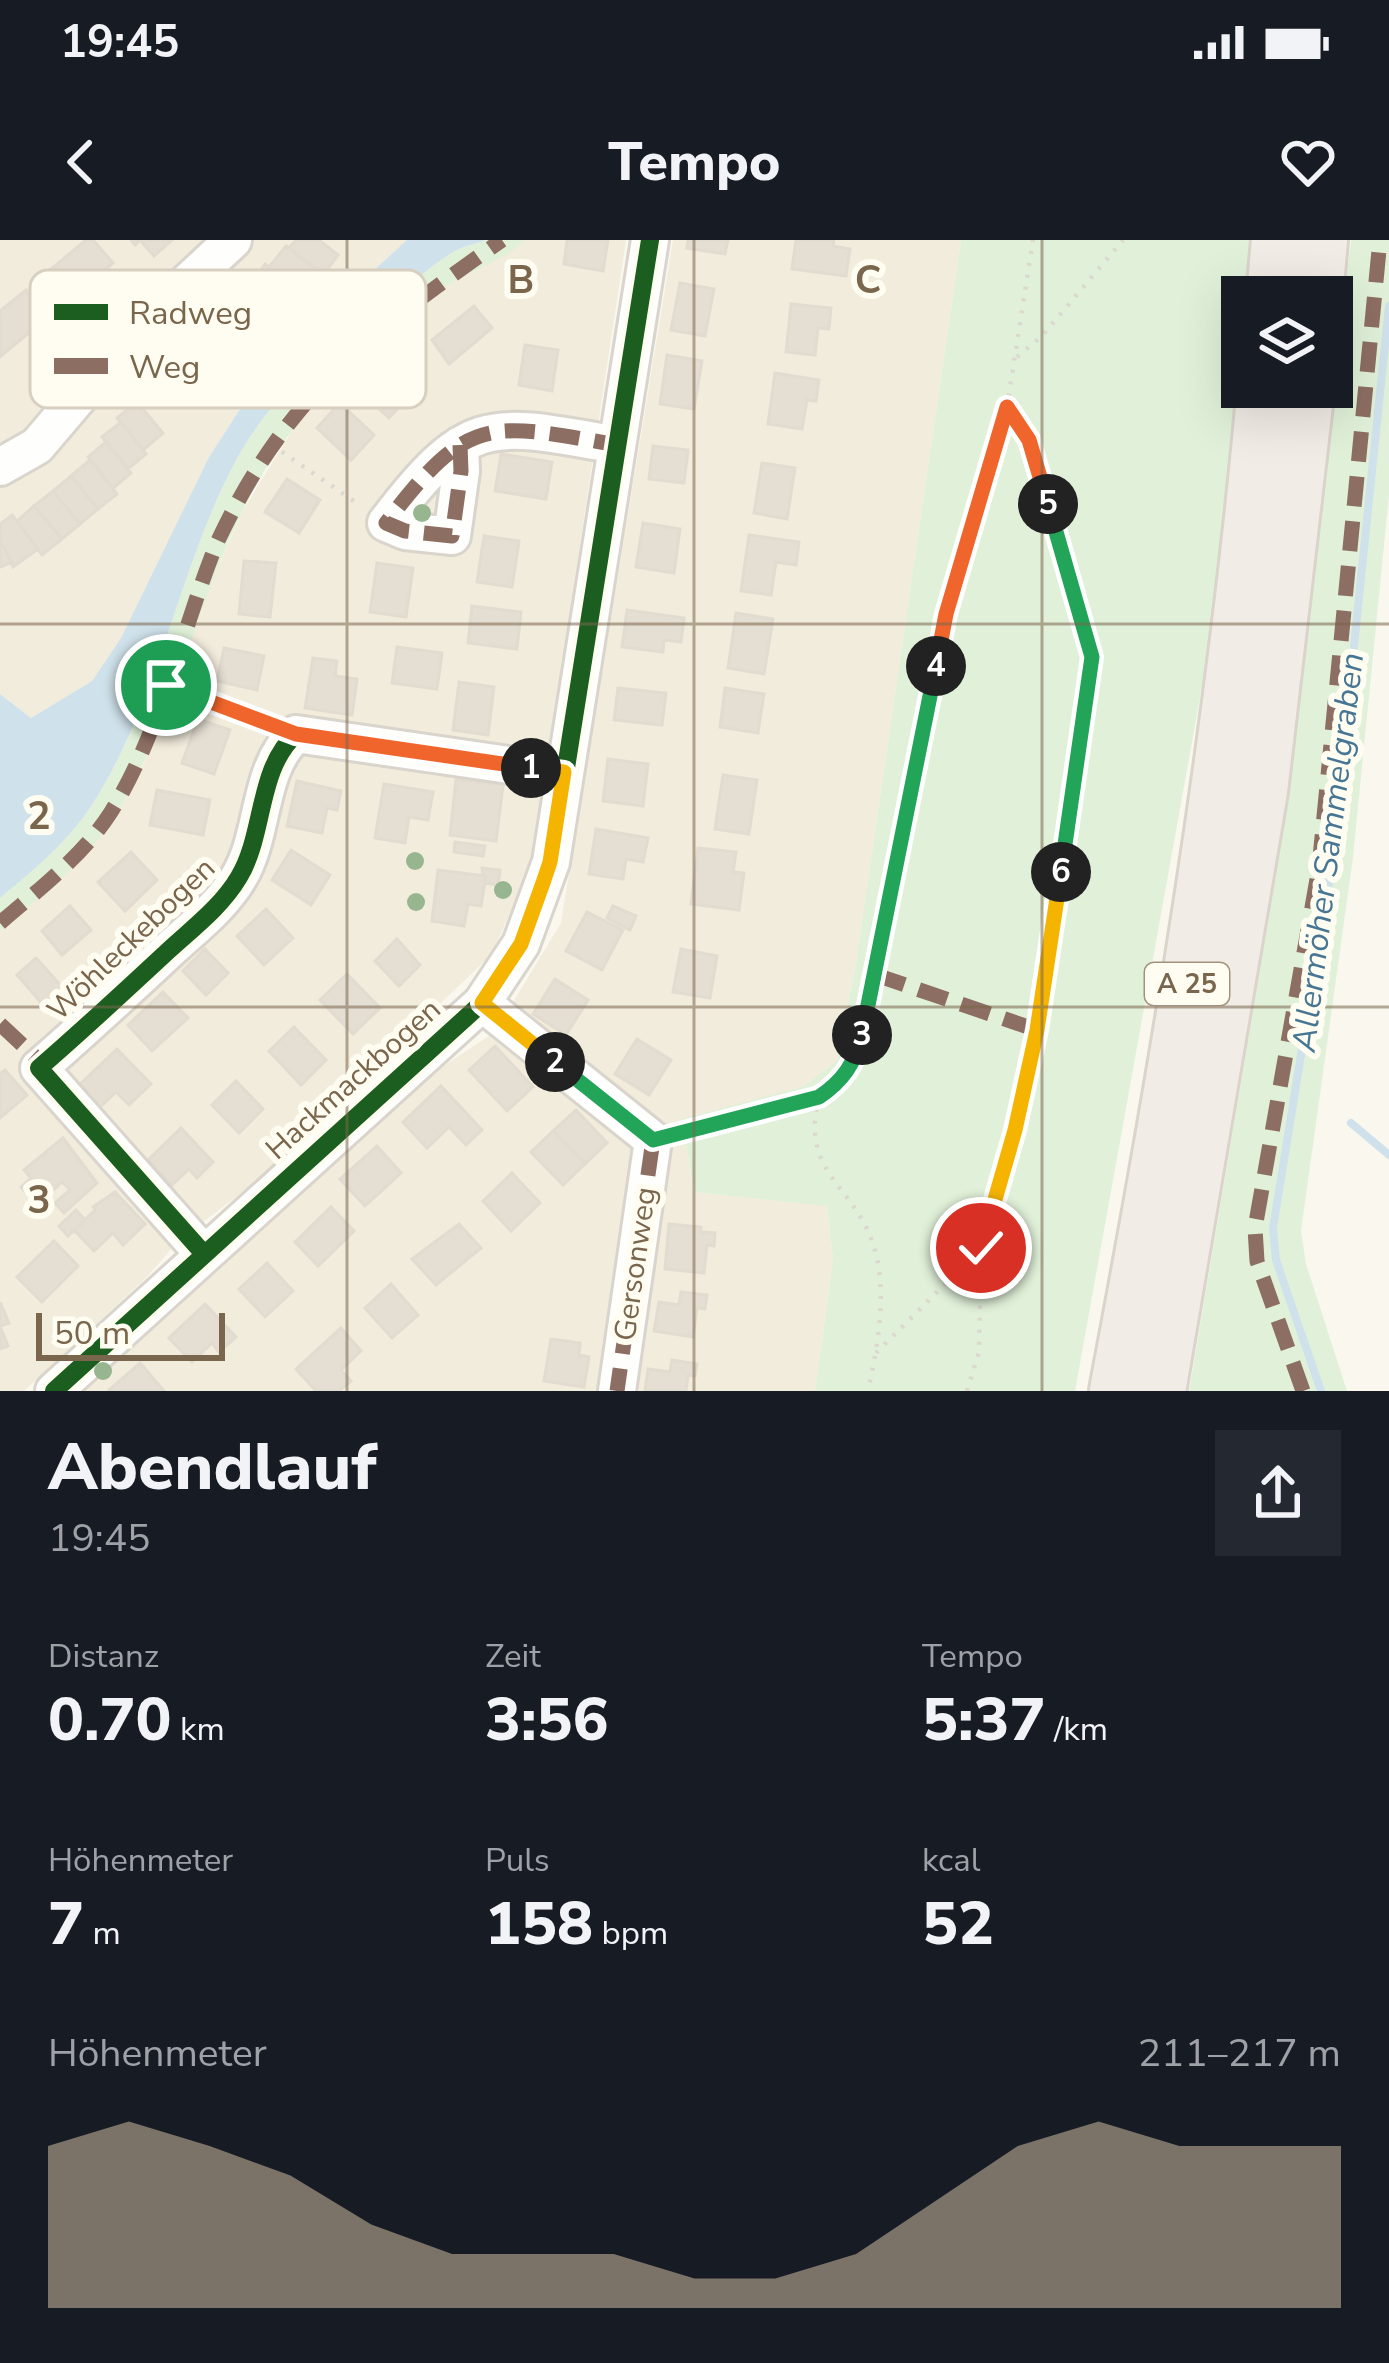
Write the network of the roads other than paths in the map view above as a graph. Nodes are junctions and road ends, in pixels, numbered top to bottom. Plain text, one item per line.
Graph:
1 (233, 240) edge
2 (650, 240) edge
3 (1279, 240) edge
4 (1320, 240) edge
5 (201, 270) edge
6 (1276, 276) edge
7 (1317, 276) edge
8 (69, 408) edge
9 (1263, 408) edge
10 (1305, 408) edge
11 (460, 445) junction
12 (617, 445) junction
13 (0, 467) edge
14 (564, 772) junction
15 (482, 1003) junction
16 (204, 1253) junction
17 (1122, 1367) edge
18 (55, 1391) edge
19 (617, 1391) edge
20 (1105, 1391) edge
21 (1158, 1391) edge

1 - 5 street
2 - 12 street, Hackmackbogen
3 - 6 highway
4 - 7 highway
8 - 13 street
9 - 17 highway, A 25
10 - 21 highway, A 25
11 - 11 street
11 - 12 street
12 - 14 street, Hackmackbogen
14 - 15 street, Hackmackbogen
14 - 16 street, Wöhleckebogen
15 - 16 street, Hackmackbogen
15 - 19 street, Gersonweg
16 - 18 street, Hackmackbogen
17 - 20 highway

